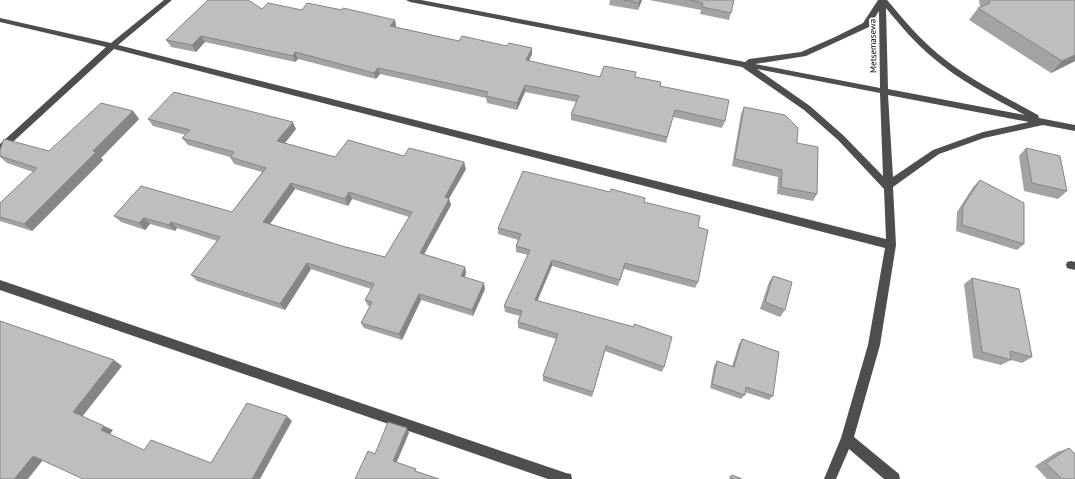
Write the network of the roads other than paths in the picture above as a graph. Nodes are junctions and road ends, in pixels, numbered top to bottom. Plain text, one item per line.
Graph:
1 (168, 0) edge
2 (410, 0) edge
3 (882, 0) edge
4 (0, 20) edge
5 (112, 46) junction
6 (741, 63) junction
7 (884, 91) junction
8 (1045, 122) junction
9 (1075, 128) edge
10 (0, 149) edge
11 (887, 186) junction
12 (891, 245) junction
13 (0, 285) edge
14 (847, 439) junction
15 (566, 479) edge
16 (830, 479) edge
17 (894, 479) edge

1 - 5 street
2 - 6 street
3 - 6 street
3 - 7 street, Metsemasewa
3 - 8 street
4 - 5 street
5 - 10 street
5 - 12 street
6 - 7 street
6 - 11 street
7 - 8 street
7 - 11 street, Metsemasewa
8 - 9 street
8 - 11 street
11 - 12 street, Metsemasewa
12 - 14 street, Metsemasewa
13 - 15 street
14 - 16 street, Metsemasewa
14 - 17 street

